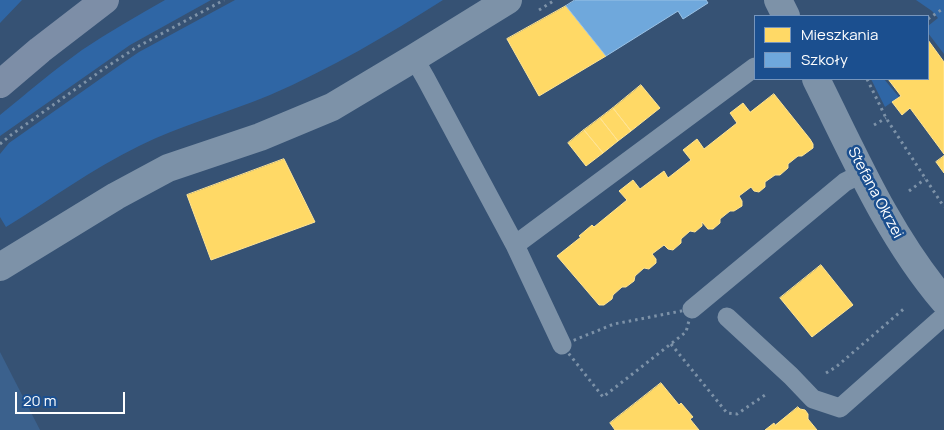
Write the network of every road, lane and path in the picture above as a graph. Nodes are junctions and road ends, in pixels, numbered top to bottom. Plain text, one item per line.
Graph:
1 (105, 0) edge
2 (224, 0) edge
3 (508, 0) edge
4 (778, 0) edge
5 (944, 8) edge
6 (786, 15) edge
7 (929, 18) edge
8 (414, 58) junction
9 (754, 68) edge
10 (816, 80) edge
11 (867, 80) edge
12 (0, 84) edge
13 (0, 144) edge
14 (862, 173) junction
15 (944, 207) edge
16 (515, 245) junction
17 (8, 262) edge
18 (944, 301) edge
19 (910, 303) dead end
20 (692, 309) junction
21 (726, 316) dead end
22 (944, 316) edge
23 (671, 344) junction
24 (562, 345) junction
25 (791, 376) junction

1 - 12 main road
2 - 13 path
3 - 8 street
4 - 6 street
5 - 7 path
8 - 16 lane
8 - 17 street
9 - 16 lane
10 - 14 street, Stefana Okrzei
11 - 15 path
14 - 18 street, Stefana Okrzei
14 - 20 lane
16 - 24 lane
19 - 25 path
20 - 23 path
20 - 24 path
21 - 25 lane
22 - 25 lane
23 - 24 path
23 - 25 path

